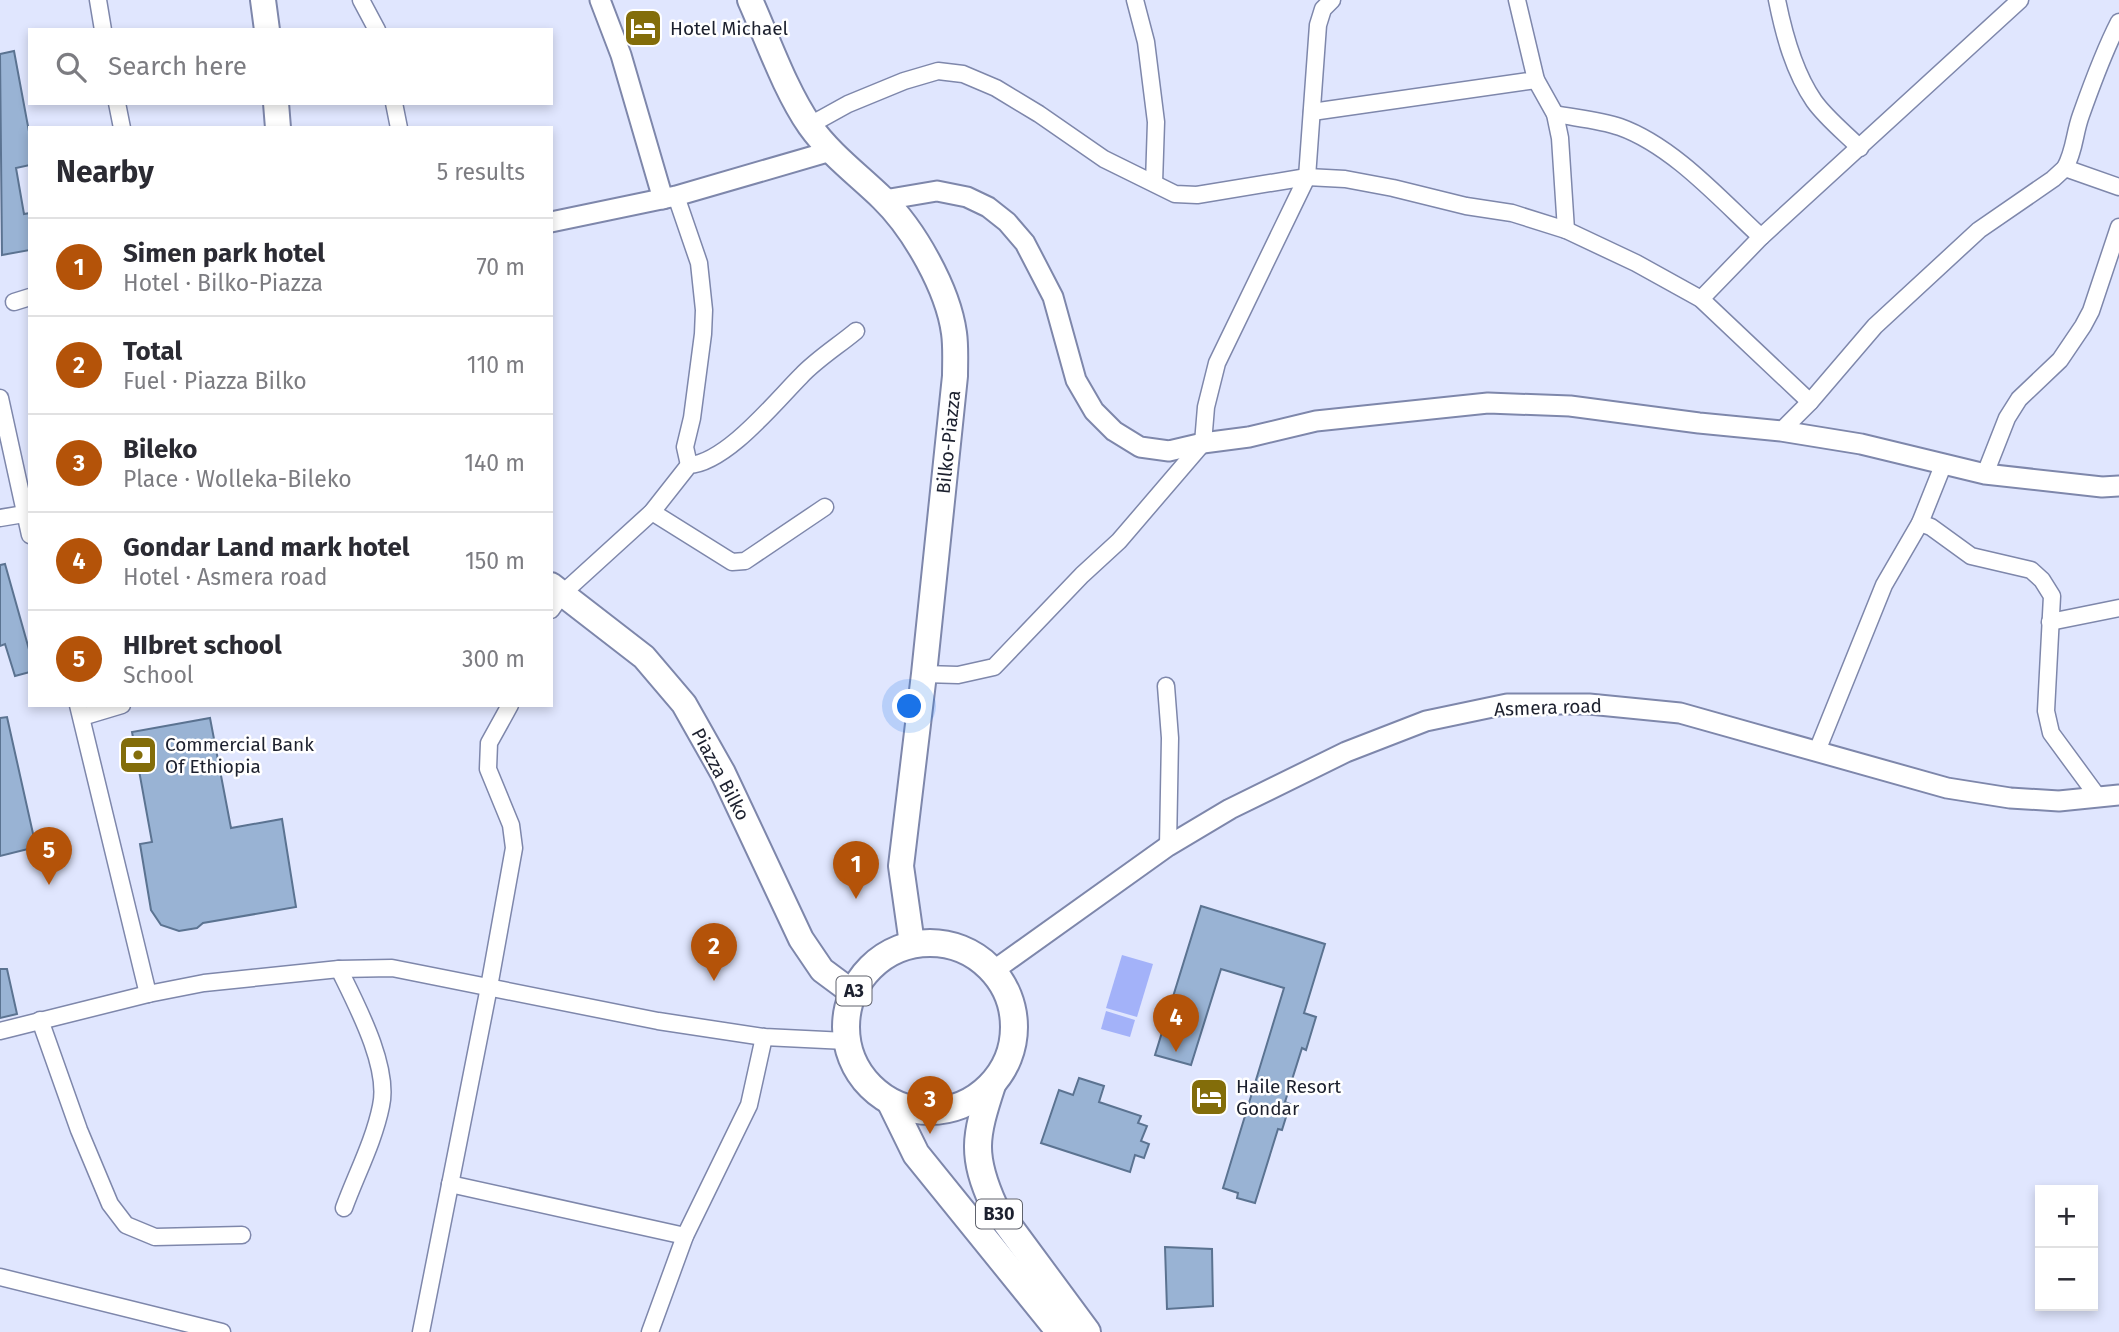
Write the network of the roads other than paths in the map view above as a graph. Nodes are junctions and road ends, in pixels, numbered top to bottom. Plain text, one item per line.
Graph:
1 (98, 0) edge
2 (263, 0) edge
3 (361, 0) edge
4 (600, 0) edge
5 (750, 0) edge
6 (1135, 0) edge
7 (1332, 0) edge
8 (1517, 0) edge
9 (1777, 0) edge
10 (2020, 0) edge
11 (103, 28) edge
12 (267, 28) edge
13 (376, 28) edge
14 (2117, 30) edge
15 (1536, 80) junction
16 (117, 105) edge
17 (276, 105) edge
18 (394, 105) edge
19 (1312, 112) junction
20 (1555, 114) junction
21 (810, 125) junction
22 (122, 126) edge
23 (278, 126) edge
24 (399, 126) edge
25 (1860, 148) junction
26 (831, 151) junction
27 (2065, 168) junction
28 (1307, 177) junction
29 (1154, 183) junction
30 (2119, 187) edge
31 (670, 197) junction
32 (884, 200) junction
33 (553, 222) edge
34 (2119, 227) edge
35 (1566, 230) junction
36 (1761, 236) junction
37 (28, 298) edge
38 (1701, 299) junction
39 (14, 302) dead end
40 (856, 331) dead end
41 (0, 398) edge
42 (1810, 402) junction
43 (1781, 431) junction
44 (1203, 443) junction
45 (1944, 463) junction
46 (689, 466) junction
47 (1986, 474) junction
48 (2119, 486) edge
49 (825, 507) dead end
50 (652, 512) junction
51 (27, 513) edge
52 (0, 519) edge
53 (1920, 523) junction
54 (555, 596) edge
55 (2119, 608) edge
56 (2050, 622) junction
57 (924, 674) junction
58 (1166, 686) dead end
59 (108, 707) edge
60 (509, 707) edge
61 (80, 711) edge
62 (1817, 751) junction
63 (2119, 795) edge
64 (2098, 797) junction
65 (1168, 846) junction
66 (912, 944) junction
67 (339, 968) junction
68 (993, 971) junction
69 (489, 988) junction
70 (853, 993) junction
71 (148, 994) junction
72 (40, 1020) junction
73 (0, 1031) edge
74 (764, 1037) junction
75 (846, 1041) junction
76 (992, 1085) junction
77 (891, 1103) junction
78 (450, 1184) junction
79 (344, 1208) dead end
80 (242, 1235) dead end
81 (685, 1236) junction
82 (0, 1277) edge
83 (1073, 1330) edge
84 (222, 1332) edge
85 (421, 1332) edge
86 (650, 1332) edge

1 - 11 street
2 - 12 main road
3 - 13 street
4 - 31 street
5 - 21 main road, Bilko-Piazza
6 - 29 street
7 - 19 street
8 - 15 street
9 - 25 street
10 - 25 street
14 - 27 street
15 - 19 street
15 - 20 street
16 - 22 street
17 - 23 main road
18 - 24 street
19 - 28 street
20 - 35 street
20 - 36 street
21 - 26 main road, Bilko-Piazza
21 - 29 street
25 - 36 street
26 - 31 street
26 - 32 main road, Bilko-Piazza
27 - 30 street
27 - 42 street
28 - 29 street
28 - 35 street
28 - 44 street
31 - 33 street
31 - 46 street
32 - 44 street
32 - 57 main road, Bilko-Piazza
34 - 47 street
35 - 38 street
36 - 38 street
37 - 39 street
38 - 42 street
40 - 46 street
41 - 51 street
42 - 43 street
43 - 44 street
43 - 45 street
44 - 57 street
45 - 47 street
45 - 53 street
46 - 50 street
47 - 48 street
49 - 50 street
50 - 54 street
51 - 52 street
53 - 56 street
53 - 62 street
54 - 70 main road, Piazza Bilko / A3
55 - 56 street
56 - 64 street
57 - 66 main road, Bilko-Piazza
58 - 65 street
59 - 61 street
60 - 69 street
61 - 71 street
62 - 64 street, Asmera road
62 - 65 street, Asmera road
63 - 64 street, Asmera road
65 - 68 street, Asmera road
66 - 68 highway, A3
66 - 70 highway, A3
67 - 69 street
67 - 71 street
67 - 79 street
68 - 76 highway, A3
69 - 74 street
69 - 78 street
70 - 75 highway, A3
71 - 72 street
72 - 73 street
72 - 80 street
74 - 75 street
74 - 81 street
75 - 77 highway, A3
76 - 77 highway, A3
76 - 83 highway, B30
77 - 83 highway, B30
78 - 81 street
78 - 85 street
81 - 86 street
82 - 84 street

